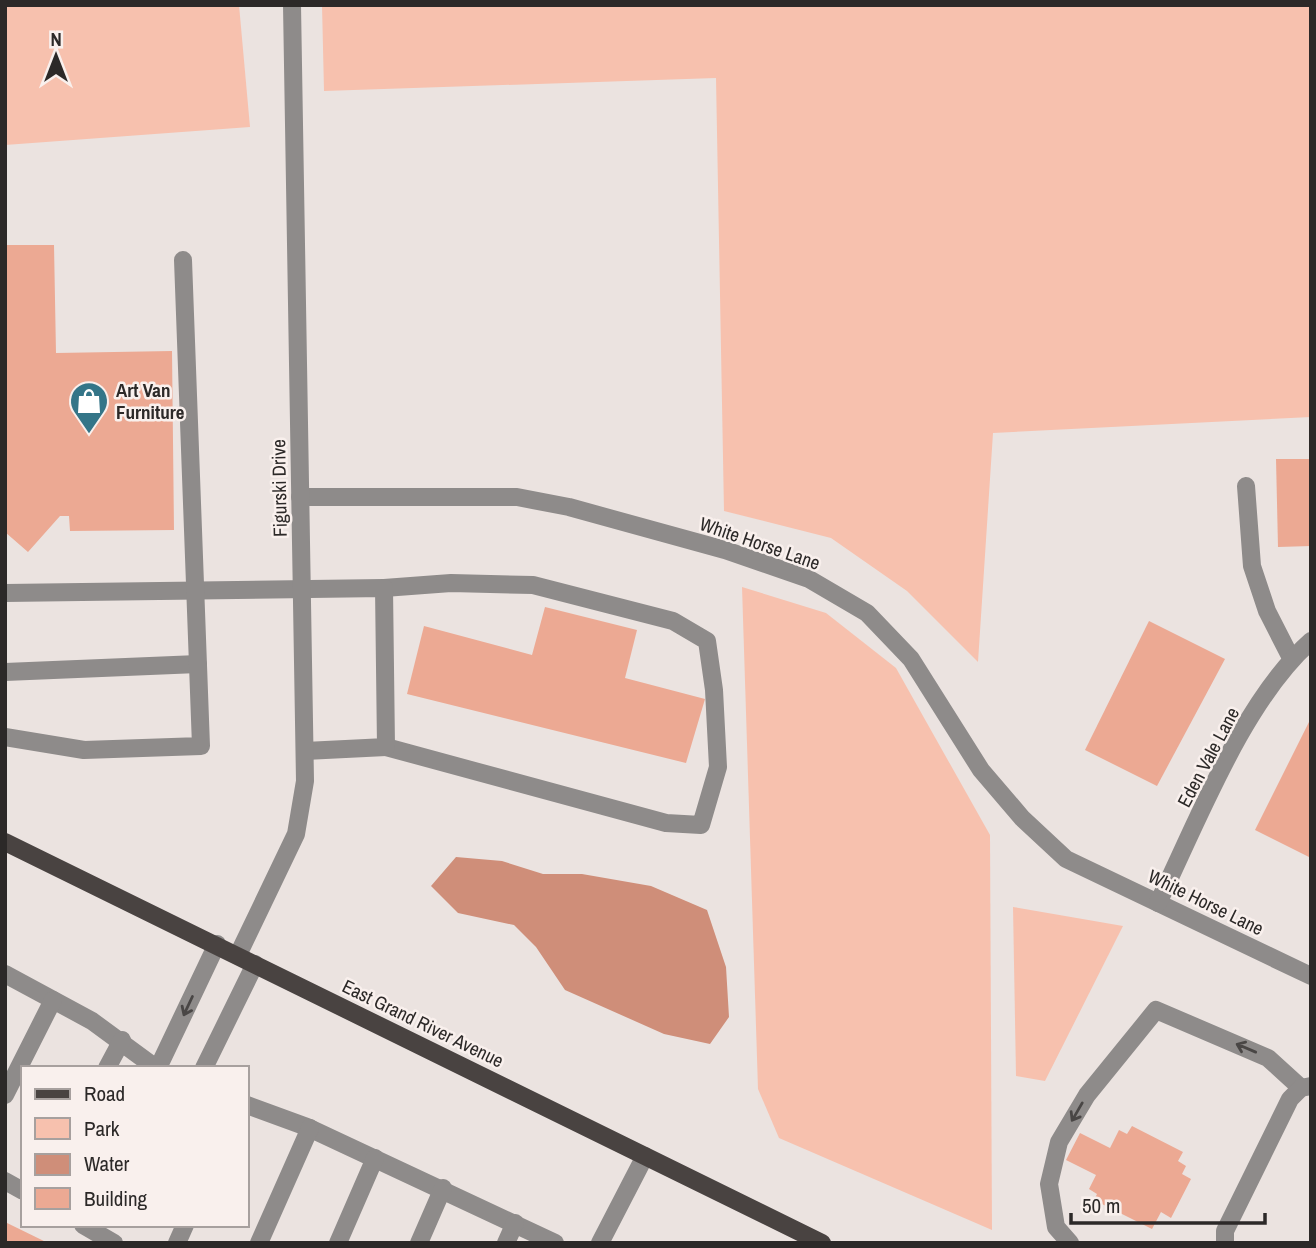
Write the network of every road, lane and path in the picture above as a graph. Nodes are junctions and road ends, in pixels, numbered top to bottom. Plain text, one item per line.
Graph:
1 (292, 5) edge
2 (183, 260) dead end
3 (1246, 486) dead end
4 (300, 497) junction
5 (384, 589) junction
6 (302, 591) junction
7 (195, 592) junction
8 (5, 593) edge
9 (1311, 641) edge
10 (1291, 658) junction
11 (198, 664) junction
12 (5, 672) edge
13 (5, 737) edge
14 (386, 747) junction
15 (305, 751) junction
16 (5, 842) edge
17 (1158, 903) junction
18 (217, 944) junction
19 (238, 955) junction
20 (255, 964) junction
21 (5, 974) edge
22 (1311, 976) edge
23 (53, 1000) junction
24 (122, 1040) junction
25 (108, 1066) edge
26 (154, 1066) edge
27 (158, 1066) edge
28 (205, 1066) edge
29 (1306, 1087) edge
30 (5, 1095) edge
31 (248, 1105) edge
32 (310, 1128) junction
33 (646, 1156) junction
34 (375, 1158) junction
35 (5, 1181) edge
36 (443, 1188) junction
37 (21, 1190) edge
38 (515, 1223) junction
39 (184, 1227) edge
40 (93, 1228) edge
41 (114, 1243) edge
42 (177, 1243) edge
43 (259, 1243) edge
44 (338, 1243) edge
45 (419, 1243) edge
46 (506, 1243) edge
47 (555, 1243) edge
48 (600, 1243) edge
49 (822, 1243) edge
50 (1070, 1243) edge
51 (1225, 1243) edge

1 - 4 street, Figurski Drive
2 - 7 street
3 - 10 street
4 - 6 street, Figurski Drive
4 - 17 street, White Horse Lane
5 - 6 street
5 - 14 street
5 - 14 street
6 - 7 street
6 - 15 street, Figurski Drive
7 - 8 street
7 - 11 street
9 - 10 street, Eden Vale Lane
10 - 17 street, Eden Vale Lane
11 - 12 street
11 - 13 street
14 - 15 street
15 - 19 street, Figurski Drive
16 - 18 main road, East Grand River Avenue
17 - 22 street, White Horse Lane
18 - 19 main road, East Grand River Avenue
18 -> 27 street
19 - 20 main road, East Grand River Avenue
20 - 28 street
20 - 33 main road, East Grand River Avenue
21 - 23 street
23 - 24 street
23 - 30 street
24 - 25 street
24 - 26 street
29 -> 50 street
29 - 51 street
31 - 32 street
32 - 34 street
32 - 43 street
33 - 48 street
33 - 49 main road, East Grand River Avenue
34 - 36 street
34 - 44 street
35 - 37 street
36 - 38 street
36 - 45 street
38 - 46 street
38 - 47 street
39 - 42 street
40 - 41 street

